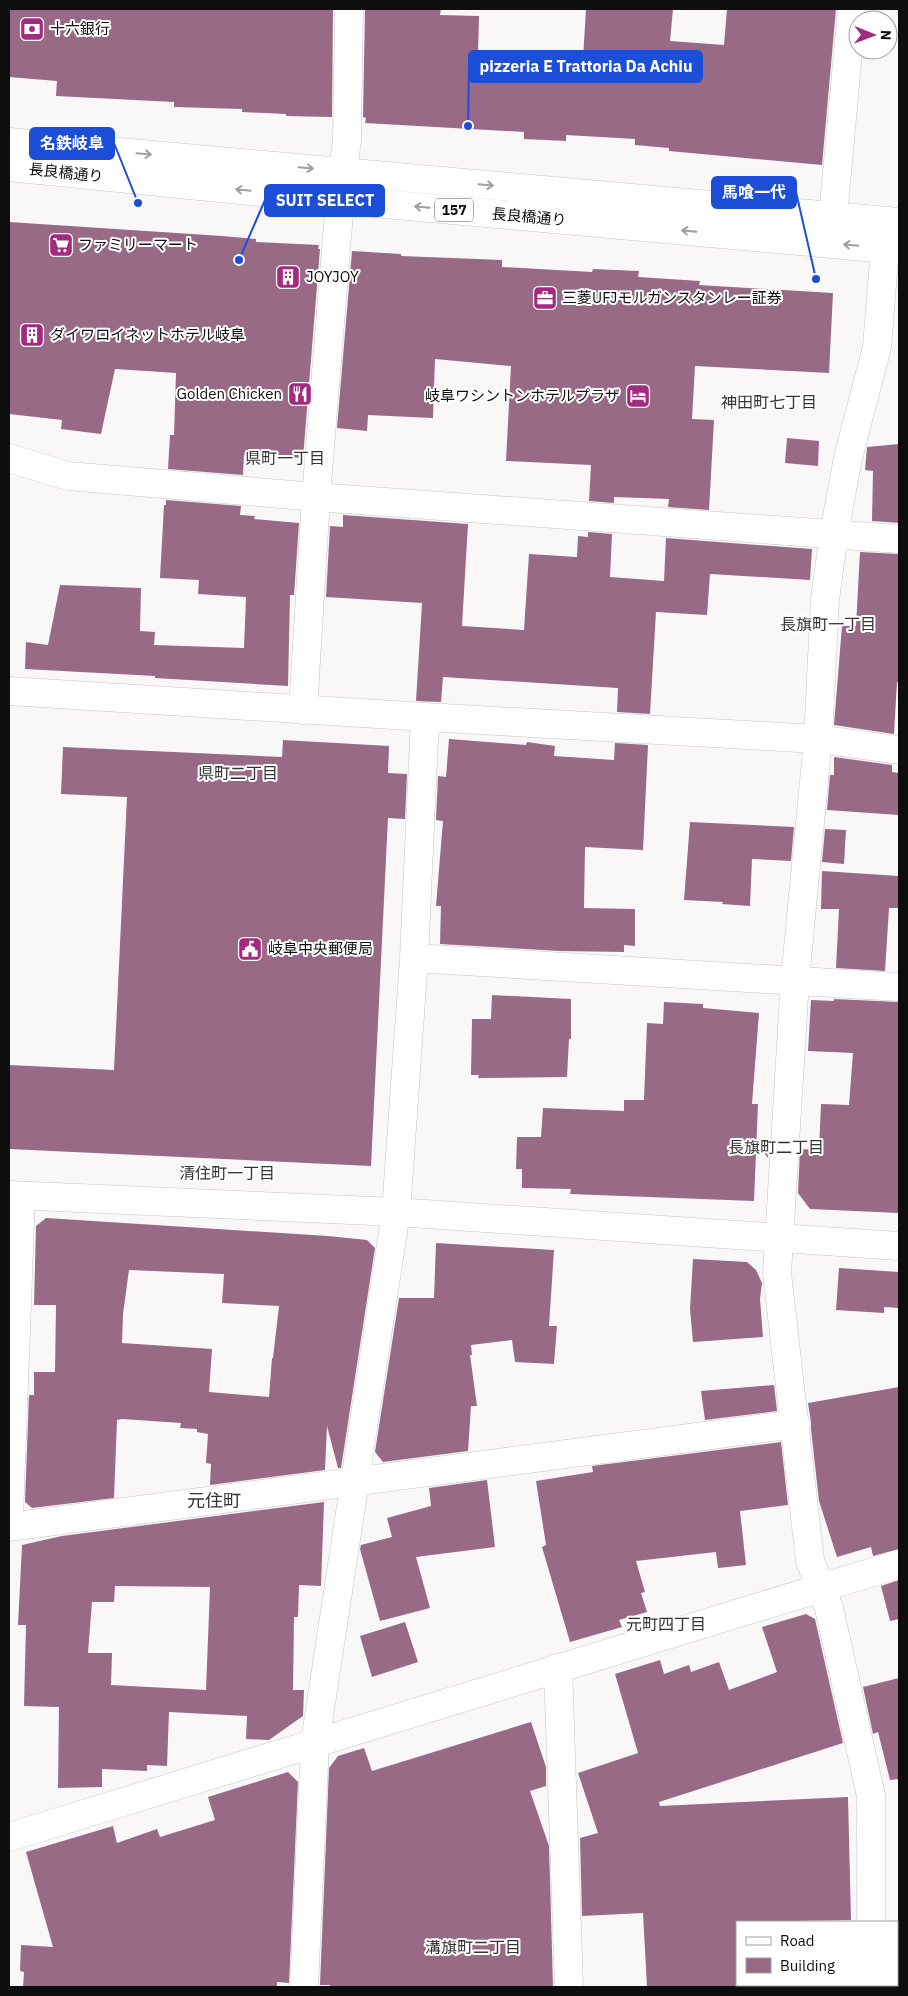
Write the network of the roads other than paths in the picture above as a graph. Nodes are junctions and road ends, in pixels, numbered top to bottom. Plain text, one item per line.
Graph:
1 (349, 9) edge
2 (852, 9) edge
3 (9, 142) edge
4 (9, 167) edge
5 (343, 171) junction
6 (340, 200) junction
7 (833, 216) junction
8 (899, 222) edge
9 (892, 249) edge
10 (9, 458) edge
11 (316, 497) junction
12 (834, 533) junction
13 (899, 539) edge
14 (9, 691) edge
15 (303, 710) junction
16 (425, 718) junction
17 (818, 740) junction
18 (899, 750) edge
19 (414, 958) junction
20 (795, 980) junction
21 (899, 987) edge
22 (15, 1196) edge
23 (396, 1212) junction
24 (780, 1239) junction
25 (899, 1246) edge
26 (796, 1424) junction
27 (356, 1481) junction
28 (9, 1517) edge
29 (9, 1527) edge
30 (899, 1564) edge
31 (820, 1588) junction
32 (558, 1668) junction
33 (315, 1742) junction
34 (9, 1837) edge
35 (871, 1921) edge
36 (304, 1987) edge
37 (569, 1987) edge

1 - 5 main road
2 - 7 main road
3 -> 5 main road, 長良橋通り / 157
6 -> 4 main road, 長良橋通り / 157
5 -> 7 main road, 長良橋通り / 157
9 -> 6 main road, 長良橋通り / 157
6 - 11 main road
7 - 8 main road, 長良橋通り / 157
9 - 12 main road
10 - 11 main road
11 - 12 main road
11 - 15 main road
12 - 13 main road
12 - 17 main road
14 - 15 main road
15 - 16 main road
16 - 17 main road
16 - 19 main road
17 - 18 main road
17 - 20 main road
19 - 20 main road
19 - 23 main road
20 - 21 main road
20 - 24 main road
22 - 23 main road
22 - 28 main road
23 - 24 main road
23 - 27 main road
24 - 25 main road
24 - 26 main road
26 - 27 main road
26 - 31 main road
27 - 29 main road
27 - 33 main road
30 - 31 main road
31 - 32 main road
31 - 35 main road
32 - 33 main road
32 - 37 main road
33 - 34 main road
33 - 36 main road

